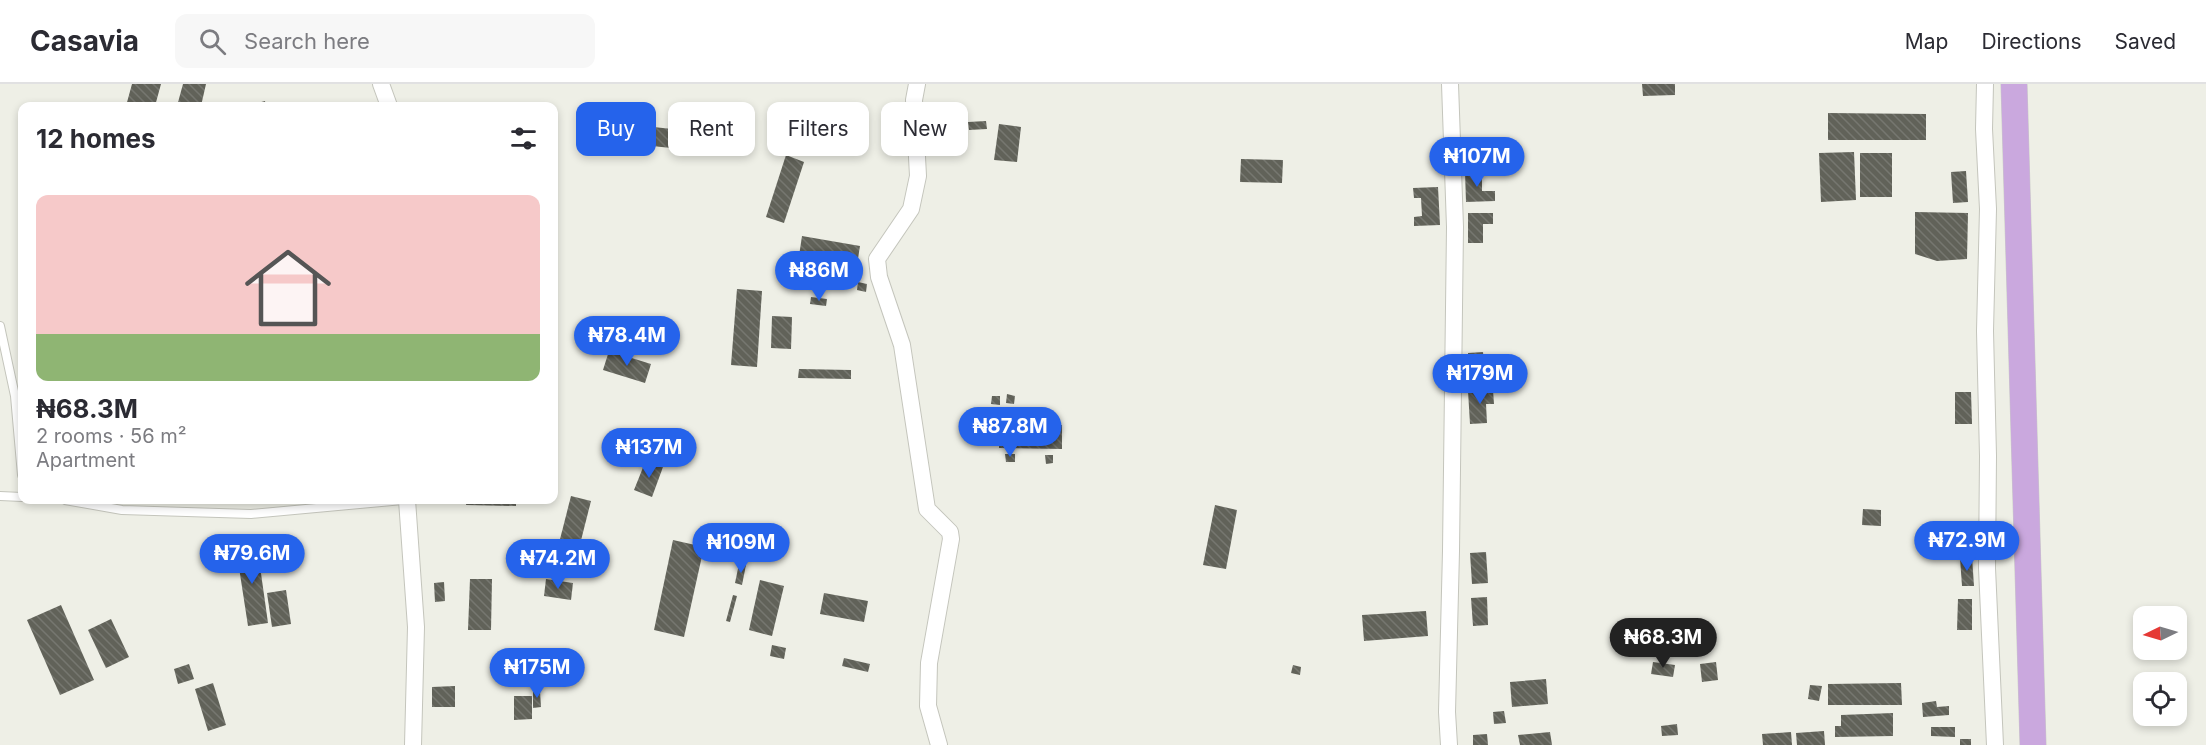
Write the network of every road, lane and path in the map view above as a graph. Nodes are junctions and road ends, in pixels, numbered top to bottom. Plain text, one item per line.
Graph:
1 (381, 84) edge
2 (917, 84) edge
3 (1450, 84) edge
4 (1985, 84) edge
5 (2014, 84) edge
6 (388, 102) edge
7 (0, 326) edge
8 (18, 430) edge
9 (0, 496) edge
10 (18, 497) edge
11 (88, 504) edge
12 (360, 504) edge
13 (408, 504) edge
14 (413, 745) edge
15 (939, 745) edge
16 (1449, 745) edge
17 (1995, 745) edge
18 (2033, 745) edge

1 - 6 street
2 - 15 street
3 - 16 street
4 - 17 street
5 - 18 main road
7 - 8 lane
9 - 10 lane
11 - 12 lane
13 - 14 street

